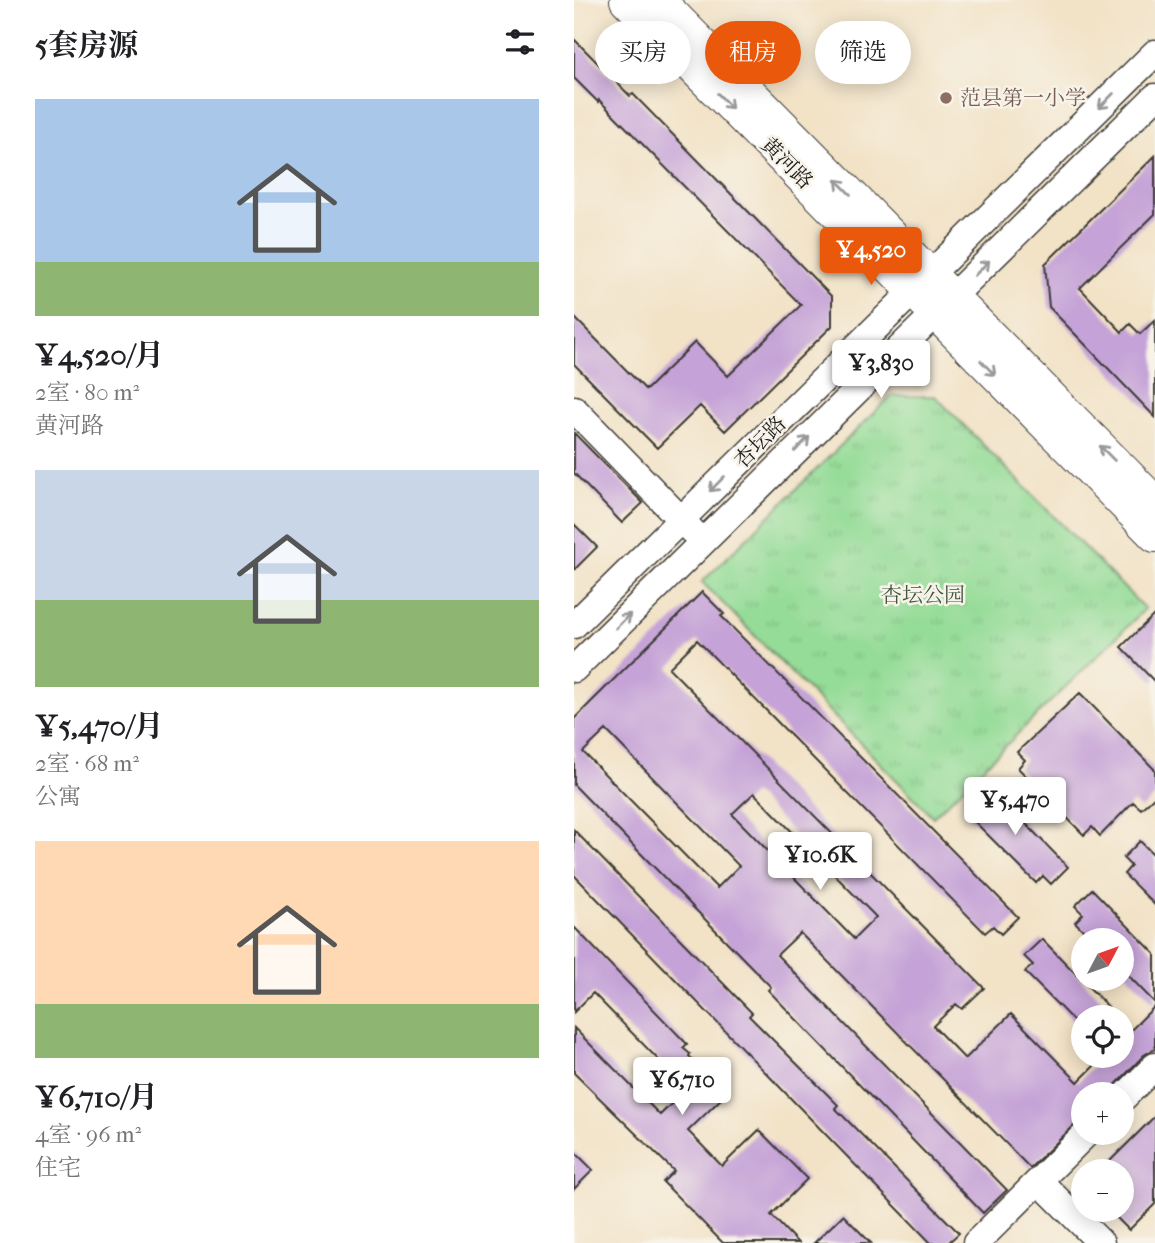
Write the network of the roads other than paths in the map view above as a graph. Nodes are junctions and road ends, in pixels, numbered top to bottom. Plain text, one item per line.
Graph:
1 (626, 0) edge
2 (659, 0) edge
3 (1155, 53) edge
4 (1155, 97) edge
5 (921, 283) junction
6 (943, 306) junction
7 (574, 409) edge
8 (1155, 502) edge
9 (681, 519) junction
10 (1155, 536) edge
11 (703, 542) junction
12 (574, 625) edge
13 (574, 669) edge
14 (1155, 1066) edge
15 (1134, 1087) edge
16 (1075, 1145) edge
17 (1039, 1181) junction
18 (976, 1243) edge
19 (1101, 1243) edge

1 -> 5 main road, 黄河路
5 -> 2 main road, 黄河路
3 -> 5 street, 杏坛路
6 -> 4 street, 杏坛路
5 - 6 main road, 黄河路
5 -> 9 street, 杏坛路
8 -> 6 main road, 黄河路
6 -> 10 main road, 黄河路
11 -> 6 street, 杏坛路
7 - 9 street
9 - 11 street
9 - 12 street, 杏坛路
13 -> 11 street, 杏坛路
14 - 15 street
16 - 17 street
17 - 18 street
17 - 19 street

